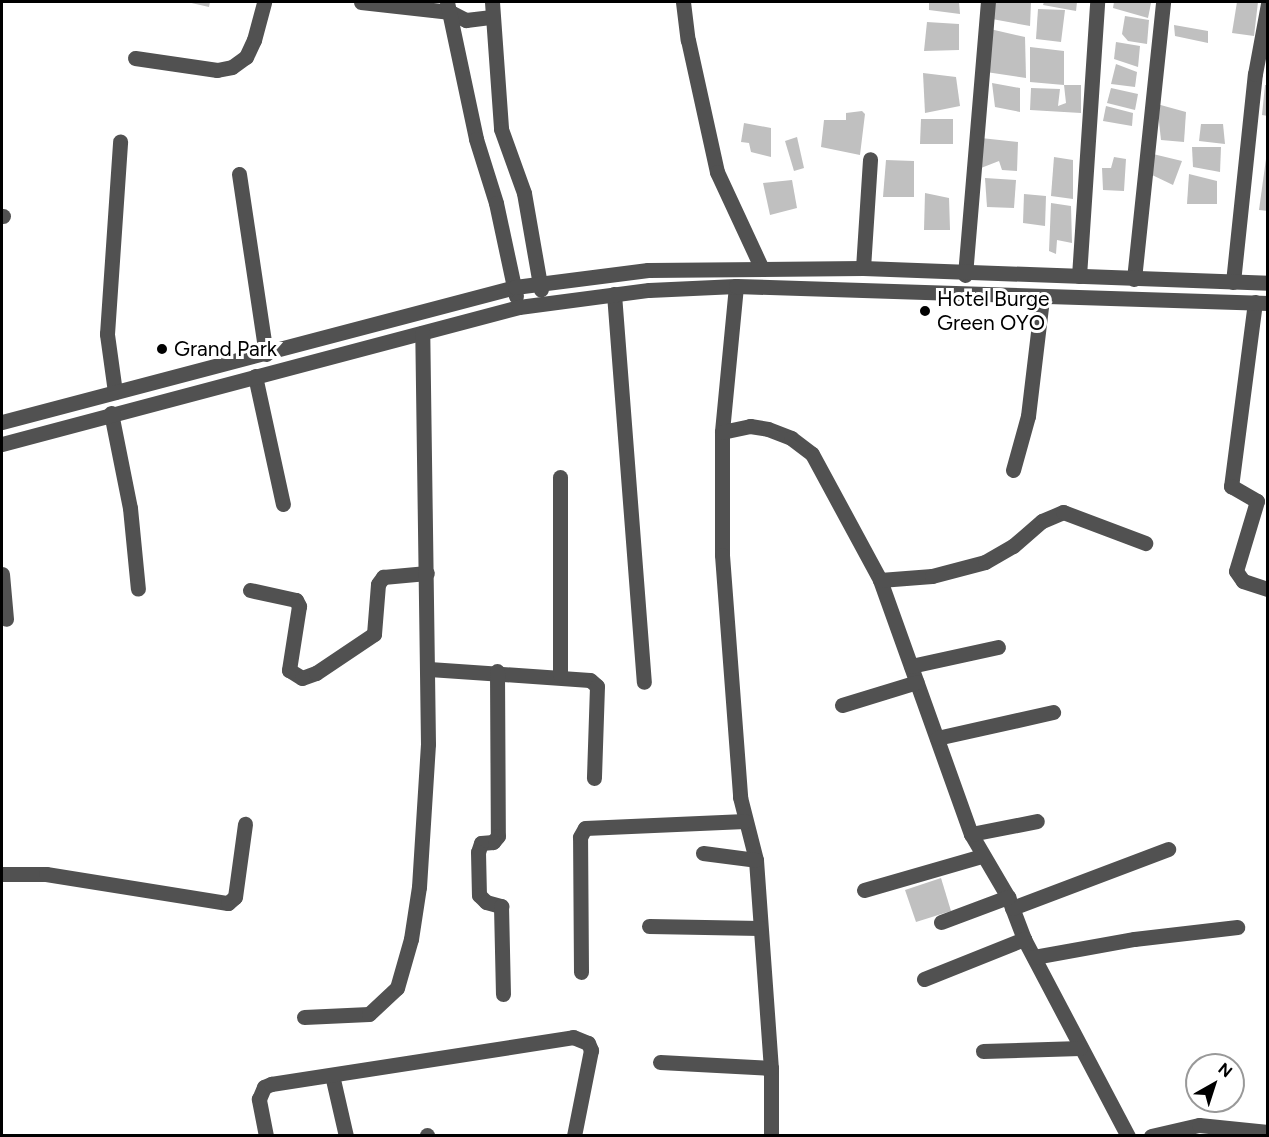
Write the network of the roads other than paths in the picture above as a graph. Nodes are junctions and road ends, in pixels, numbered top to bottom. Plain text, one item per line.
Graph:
1 (264, 2) edge
2 (361, 2) edge
3 (492, 2) edge
4 (683, 2) edge
5 (988, 2) edge
6 (1097, 2) edge
7 (1163, 2) edge
8 (379, 3) edge
9 (1268, 4) edge
10 (449, 7) edge
11 (480, 19) junction
12 (135, 58) dead end
13 (120, 141) dead end
14 (870, 159) dead end
15 (239, 174) dead end
16 (761, 267) junction
17 (862, 268) junction
18 (965, 275) junction
19 (1079, 276) junction
20 (1134, 279) junction
21 (539, 282) junction
22 (1233, 282) junction
23 (1268, 283) edge
24 (736, 286) junction
25 (515, 287) junction
26 (614, 294) junction
27 (1042, 298) junction
28 (543, 302) junction
29 (1261, 302) edge
30 (519, 307) junction
31 (423, 333) junction
32 (266, 354) junction
33 (255, 376) junction
34 (116, 392) junction
35 (111, 413) junction
36 (2, 422) edge
37 (722, 432) junction
38 (2, 444) edge
39 (1013, 470) dead end
40 (560, 477) dead end
41 (283, 504) dead end
42 (1145, 543) dead end
43 (427, 573) junction
44 (2, 574) edge
45 (880, 580) junction
46 (138, 589) dead end
47 (1268, 589) edge
48 (250, 590) dead end
49 (6, 619) dead end
50 (998, 646) dead end
51 (911, 666) junction
52 (429, 669) junction
53 (497, 671) junction
54 (560, 675) junction
55 (644, 682) dead end
56 (917, 682) junction
57 (842, 705) dead end
58 (1053, 712) dead end
59 (937, 738) junction
60 (594, 778) dead end
61 (1036, 820) dead end
62 (746, 821) junction
63 (245, 824) dead end
64 (971, 834) junction
65 (1168, 849) dead end
66 (703, 853) dead end
67 (982, 855) junction
68 (756, 860) junction
69 (2, 874) edge
70 (864, 890) dead end
71 (1010, 903) junction
72 (941, 922) dead end
73 (649, 926) dead end
74 (1237, 927) dead end
75 (760, 928) junction
76 (1024, 939) junction
77 (1034, 957) junction
78 (581, 972) dead end
79 (924, 979) dead end
80 (503, 994) dead end
81 (304, 1017) dead end
82 (1080, 1048) junction
83 (983, 1051) dead end
84 (660, 1062) dead end
85 (771, 1068) junction
86 (332, 1074) junction
87 (1268, 1132) edge
88 (266, 1136) edge
89 (346, 1136) edge
90 (574, 1136) edge
91 (771, 1136) edge
92 (1128, 1136) edge
93 (1151, 1136) edge

1 - 12 street
2 - 8 street
3 - 11 street
4 - 16 street
5 - 18 street
6 - 19 street
7 - 20 street
8 - 10 street
9 - 22 street
10 - 11 street
10 - 25 street
11 - 21 street
13 - 34 street
14 - 17 street
15 - 32 street
16 - 17 street
16 - 21 street
17 - 18 street
18 - 19 street
19 - 20 street
20 - 22 street
21 - 25 street
21 - 28 street
22 - 23 street
24 - 26 street
24 - 27 street
24 - 37 street
25 - 30 street
25 - 32 street
26 - 28 street
26 - 55 street
27 - 29 street
27 - 39 street
28 - 30 street
29 - 47 street
30 - 31 street
31 - 33 street
31 - 43 street
32 - 34 street
33 - 35 street
33 - 41 street
34 - 36 street
35 - 38 street
35 - 46 street
37 - 45 street
37 - 62 street
40 - 54 street
42 - 45 street
43 - 48 street
43 - 52 street
44 - 49 street
45 - 51 street
50 - 51 street
51 - 56 street
52 - 53 street
52 - 81 street
53 - 54 street
53 - 80 street
54 - 60 street
56 - 57 street
56 - 59 street
58 - 59 street
59 - 64 street
61 - 64 street
62 - 68 street
62 - 78 street
63 - 69 street
64 - 67 street
65 - 71 street
66 - 68 street
67 - 70 street
67 - 71 street
68 - 75 street
71 - 72 street
71 - 76 street
73 - 75 street
74 - 77 street
75 - 85 street
76 - 77 street
76 - 79 street
77 - 82 street
82 - 83 street
82 - 92 street
84 - 85 street
85 - 91 street
86 - 88 street
86 - 89 street
86 - 90 street
87 - 93 street

